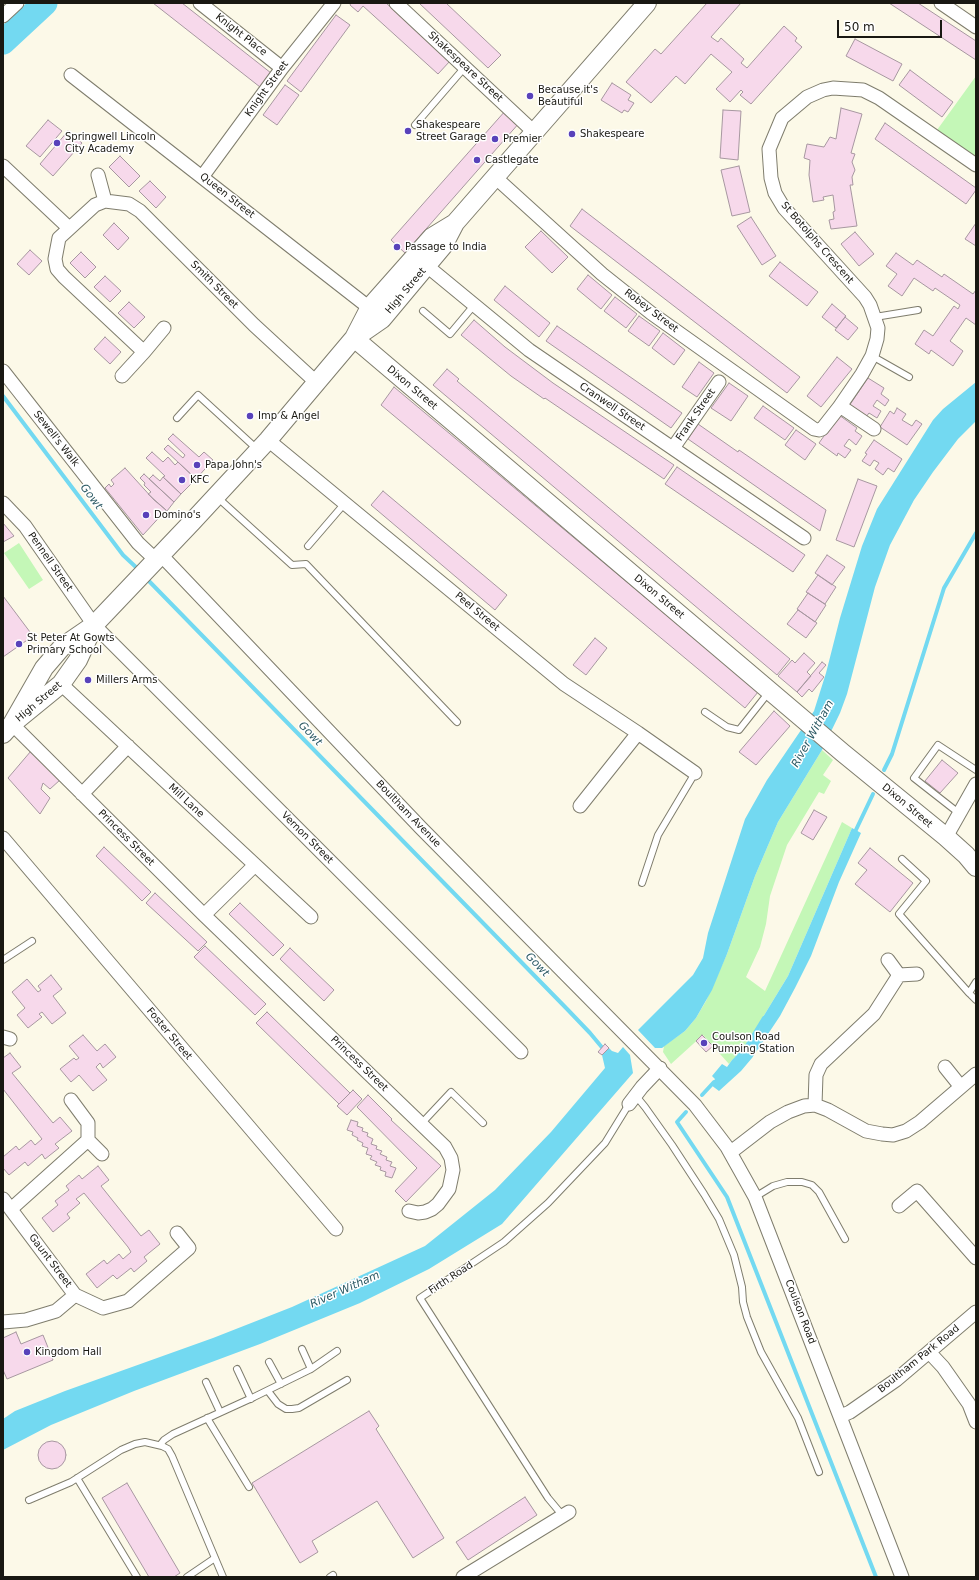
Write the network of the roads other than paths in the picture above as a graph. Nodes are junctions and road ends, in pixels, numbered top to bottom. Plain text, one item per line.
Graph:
1 (17, 3) edge
2 (200, 3) edge
3 (334, 3) edge
4 (396, 3) edge
5 (647, 3) edge
6 (940, 3) edge
7 (3, 16) edge
8 (976, 27) edge
9 (465, 67) junction
10 (282, 68) junction
11 (71, 75) dead end
12 (415, 125) dead end
13 (534, 132) junction
14 (976, 165) edge
15 (3, 166) edge
16 (98, 175) dead end
17 (202, 177) junction
18 (495, 177) junction
19 (105, 201) junction
20 (454, 223) junction
21 (69, 228) junction
22 (427, 266) junction
23 (475, 304) junction
24 (918, 310) dead end
25 (423, 311) dead end
26 (376, 313) junction
27 (875, 318) junction
28 (164, 328) dead end
29 (354, 338) junction
30 (144, 352) junction
31 (872, 356) junction
32 (3, 372) edge
33 (122, 376) dead end
34 (909, 377) dead end
35 (720, 382) dead end
36 (317, 383) junction
37 (840, 406) junction
38 (177, 418) dead end
39 (874, 429) dead end
40 (818, 430) joint
41 (263, 445) junction
42 (673, 448) junction
43 (216, 496) junction
44 (3, 503) edge
45 (345, 503) junction
46 (804, 538) dead end
47 (308, 546) dead end
48 (156, 560) junction
49 (94, 625) junction
50 (61, 684) junction
51 (770, 690) junction
52 (705, 712) dead end
53 (457, 722) dead end
54 (8, 729) edge
55 (638, 733) junction
56 (128, 746) junction
57 (976, 770) edge
58 (695, 773) joint
59 (976, 784) edge
60 (82, 794) junction
61 (580, 806) dead end
62 (960, 814) junction
63 (946, 837) junction
64 (3, 838) edge
65 (902, 859) dead end
66 (973, 860) edge
67 (255, 865) junction
68 (642, 883) dead end
69 (204, 915) junction
70 (311, 917) dead end
71 (32, 941) dead end
72 (3, 960) edge
73 (888, 960) dead end
74 (916, 974) dead end
75 (899, 975) junction
76 (976, 982) edge
77 (969, 993) junction
78 (976, 1000) edge
79 (521, 1052) dead end
80 (945, 1067) dead end
81 (660, 1068) junction
82 (976, 1074) edge
83 (961, 1087) junction
84 (71, 1100) dead end
85 (632, 1100) junction
86 (815, 1105) junction
87 (483, 1123) dead end
88 (421, 1124) junction
89 (88, 1140) junction
90 (731, 1152) junction
91 (102, 1154) dead end
92 (755, 1196) junction
93 (3, 1198) edge
94 (899, 1206) dead end
95 (11, 1209) junction
96 (409, 1211) dead end
97 (336, 1229) dead end
98 (178, 1233) dead end
99 (845, 1239) dead end
100 (976, 1258) edge
101 (75, 1295) junction
102 (976, 1312) edge
103 (3, 1322) edge
104 (302, 1349) dead end
105 (337, 1351) dead end
106 (929, 1352) junction
107 (269, 1362) dead end
108 (237, 1369) dead end
109 (311, 1369) junction
110 (347, 1380) dead end
111 (206, 1382) dead end
112 (281, 1384) junction
113 (268, 1390) junction
114 (251, 1399) junction
115 (972, 1401) edge
116 (220, 1412) junction
117 (841, 1416) junction
118 (207, 1418) junction
119 (976, 1422) edge
120 (160, 1445) junction
121 (819, 1472) dead end
122 (77, 1478) junction
123 (249, 1487) dead end
124 (29, 1500) dead end
125 (566, 1514) joint
126 (215, 1558) junction
127 (137, 1577) edge
128 (186, 1577) edge
129 (223, 1577) edge
130 (463, 1577) edge
131 (902, 1577) edge

1 - 7 street
2 - 10 street, Knight Place
3 - 10 street, Knight Street
4 - 9 street, Shakespeare Street
5 - 13 street
6 - 8 street
9 - 12 lane
9 - 13 street, Shakespeare Street
10 - 17 street, Knight Street
11 - 17 street, Queen Street
13 - 18 street
14 - 27 street, St Botolphs Crescent
15 - 21 street
16 - 19 street
17 - 26 street, Queen Street
18 - 20 street
18 - 40 street, Robey Street
19 - 21 street
19 - 36 street, Smith Street
20 - 22 street, High Street
20 - 26 street, High Street
21 - 30 street
22 - 23 street, Cranwell Street
22 - 26 street, High Street
23 - 25 lane
23 - 42 street, Cranwell Street
24 - 27 lane
26 - 29 street, High Street
27 - 31 street, St Botolphs Crescent
28 - 30 street
29 - 36 street, High Street
29 - 51 street, Dixon Street
30 - 33 street
31 - 34 lane
31 - 37 street, St Botolphs Crescent
32 - 48 street, Sewell's Walk
35 - 42 street, Frank Street
36 - 41 street, High Street
37 - 39 street
37 - 40 street, St Botolphs Crescent
38 - 41 lane
41 - 43 street, High Street
41 - 45 street, Peel Street
42 - 46 street, Cranwell Street
43 - 48 street, High Street
43 - 53 lane
44 - 49 street, Pennell Street
45 - 47 lane
45 - 55 street, Peel Street
48 - 49 street, High Street
48 - 81 street, Boultham Avenue
49 - 50 street, High Street
49 - 54 street, High Street
49 - 79 street, Vernon Street
50 - 54 street, High Street
50 - 56 street, Mill Lane
51 - 52 lane
51 - 63 street, Dixon Street
54 - 60 street, Princess Street
55 - 58 street, Peel Street
55 - 61 street
56 - 60 street
56 - 67 street, Mill Lane
57 - 62 lane
58 - 68 lane
59 - 62 street
60 - 69 street, Princess Street
62 - 63 street
63 - 66 street, Dixon Street
64 - 97 street, Foster Street
65 - 77 lane
67 - 69 street
67 - 70 street, Mill Lane
69 - 88 street, Princess Street
71 - 72 lane
73 - 75 street
74 - 75 street
75 - 86 street
76 - 77 lane
77 - 78 lane
80 - 83 street
81 - 85 street, Firth Road
81 - 90 street, Coulson Road
82 - 83 street
83 - 86 street
84 - 89 street
85 - 121 lane
85 - 125 lane, Firth Road
86 - 90 street
87 - 88 lane
88 - 96 street, Princess Street
89 - 91 street
89 - 95 street
90 - 92 street, Coulson Road
92 - 99 lane
92 - 117 street, Coulson Road
93 - 95 street, Gaunt Street
94 - 100 street
95 - 101 street, Gaunt Street
98 - 101 street, Gaunt Street
101 - 103 street
102 - 106 street, Boultham Park Road
104 - 109 lane
105 - 109 lane
106 - 115 street
106 - 117 street, Boultham Park Road
107 - 112 lane
108 - 114 lane
109 - 112 lane
110 - 113 lane
111 - 116 lane
112 - 113 lane
113 - 114 lane
114 - 116 lane
115 - 119 street
116 - 118 lane
117 - 131 street, Coulson Road
118 - 120 lane
118 - 123 lane
120 - 122 lane
120 - 126 lane
122 - 124 lane
122 - 127 lane
125 - 130 street, Firth Road
126 - 128 lane
126 - 129 lane

